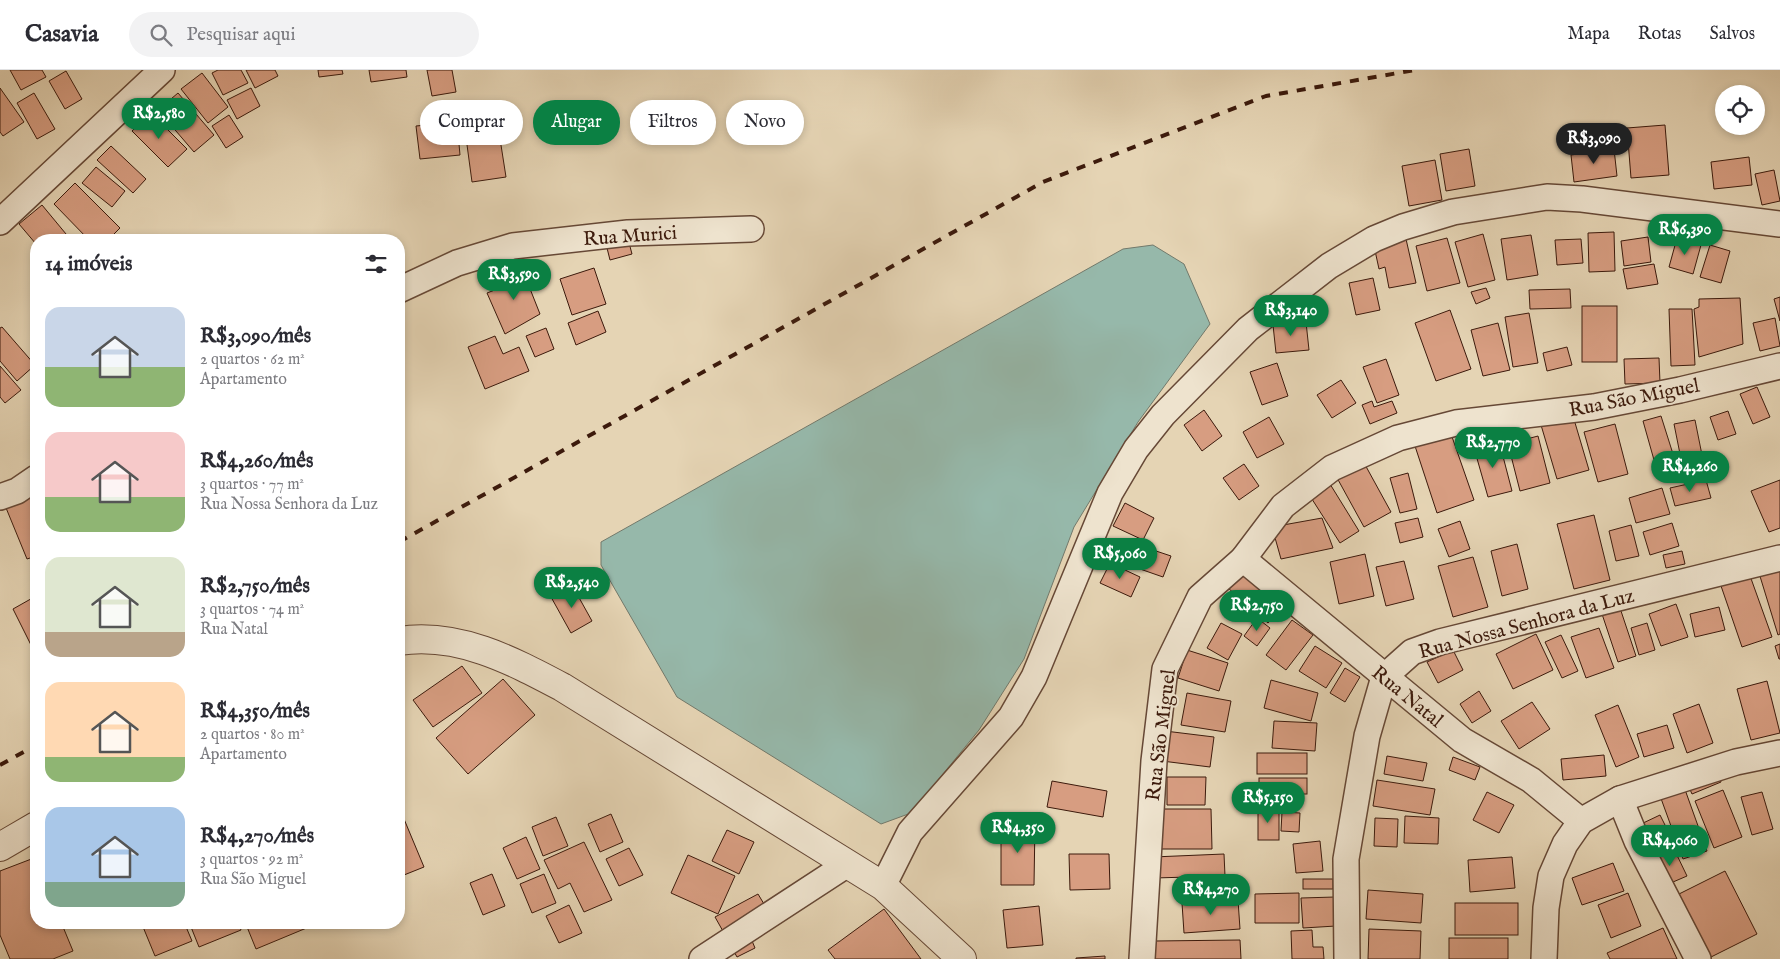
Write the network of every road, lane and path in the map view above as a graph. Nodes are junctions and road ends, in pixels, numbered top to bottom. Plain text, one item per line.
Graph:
1 (162, 70) edge
2 (0, 222) edge
3 (1780, 224) edge
4 (751, 229) dead end
5 (405, 287) edge
6 (1780, 366) edge
7 (30, 482) edge
8 (0, 497) edge
9 (1780, 558) edge
10 (1243, 559) junction
11 (405, 641) edge
12 (1384, 677) junction
13 (1780, 753) edge
14 (1620, 799) junction
15 (1581, 821) junction
16 (30, 830) edge
17 (0, 847) edge
18 (846, 865) junction
19 (883, 886) junction
20 (702, 959) edge
21 (962, 959) edge
22 (1142, 959) edge
23 (1347, 959) edge
24 (1544, 959) edge
25 (1698, 959) edge

1 - 2 street
3 - 19 street
4 - 5 street, Rua Murici
6 - 10 street, Rua São Miguel
7 - 8 street
9 - 12 street, Rua Nossa Senhora da Luz
10 - 12 street, Rua Natal
10 - 22 street, Rua São Miguel
11 - 18 street
12 - 15 street, Rua Natal
12 - 23 street
13 - 14 street
14 - 15 street
14 - 25 street
15 - 24 street
16 - 17 street
18 - 19 street
18 - 20 street
19 - 21 street

